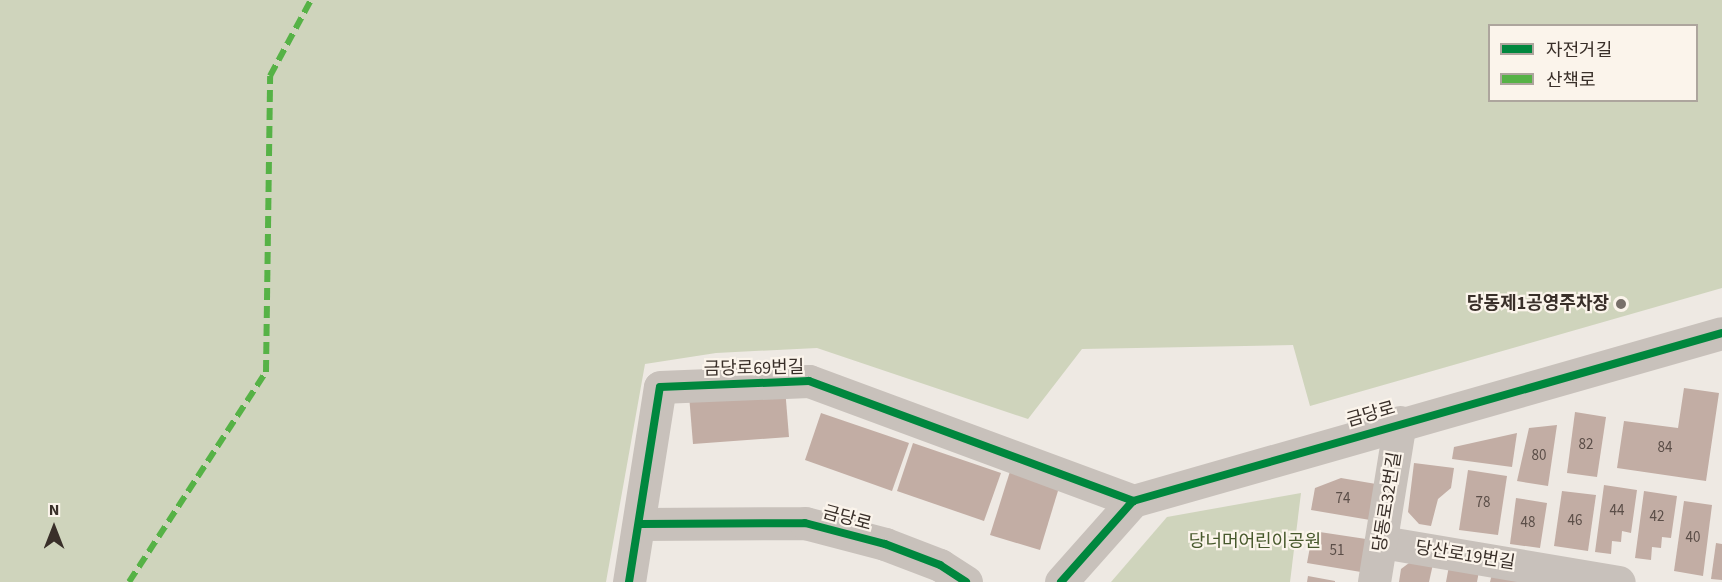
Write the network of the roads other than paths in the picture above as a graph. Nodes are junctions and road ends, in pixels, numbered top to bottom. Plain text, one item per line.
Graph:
1 (1722, 333) edge
2 (1400, 422) junction
3 (1133, 501) junction
4 (640, 524) junction
5 (1382, 543) junction
6 (629, 582) edge
7 (966, 582) edge
8 (1061, 582) edge
9 (1374, 582) edge
10 (1619, 582) edge

1 - 2 street, 금당로
2 - 3 street, 금당로
2 - 5 street, 당동로32번길
3 - 4 street, 금당로69번길
3 - 8 street
4 - 6 street, 금당로69번길
4 - 7 street, 금당로
5 - 9 street, 당동로32번길
5 - 10 street, 당산로19번길

